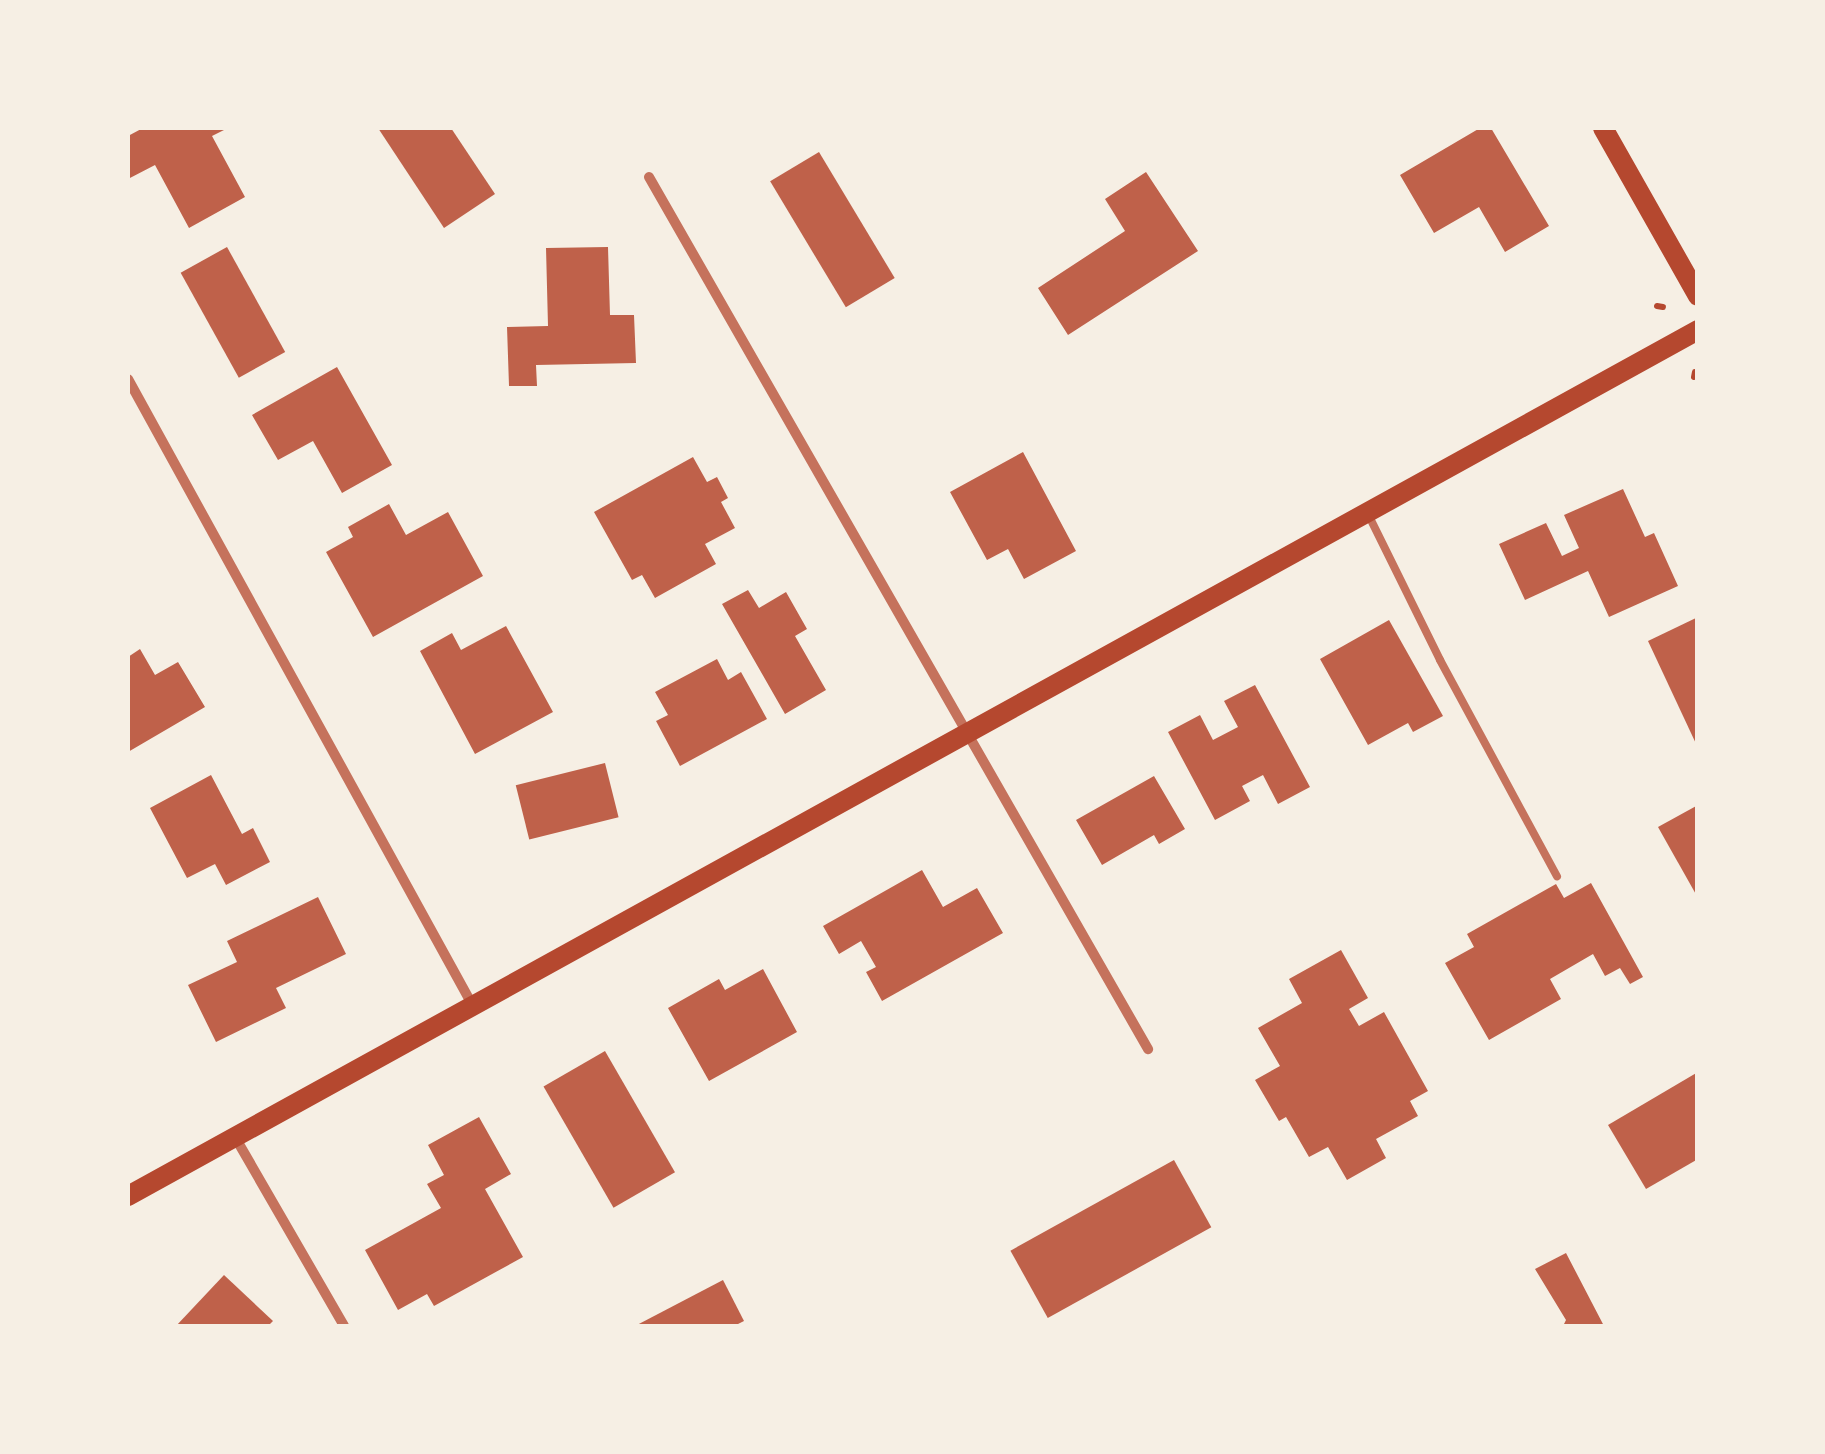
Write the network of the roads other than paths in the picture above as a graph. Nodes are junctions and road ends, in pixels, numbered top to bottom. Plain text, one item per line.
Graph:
1 (1604, 128) edge
2 (649, 177) dead end
3 (1698, 296) edge
4 (1698, 330) edge
5 (128, 379) edge
6 (1368, 512) junction
7 (968, 732) junction
8 (1558, 876) dead end
9 (473, 1006) junction
10 (1148, 1050) dead end
11 (234, 1137) junction
12 (128, 1196) edge
13 (344, 1326) edge

1 - 3 main road
2 - 7 street
4 - 6 main road
5 - 9 street
6 - 7 main road
6 - 8 lane
7 - 9 main road
7 - 10 street
9 - 11 main road
11 - 12 main road
11 - 13 street

